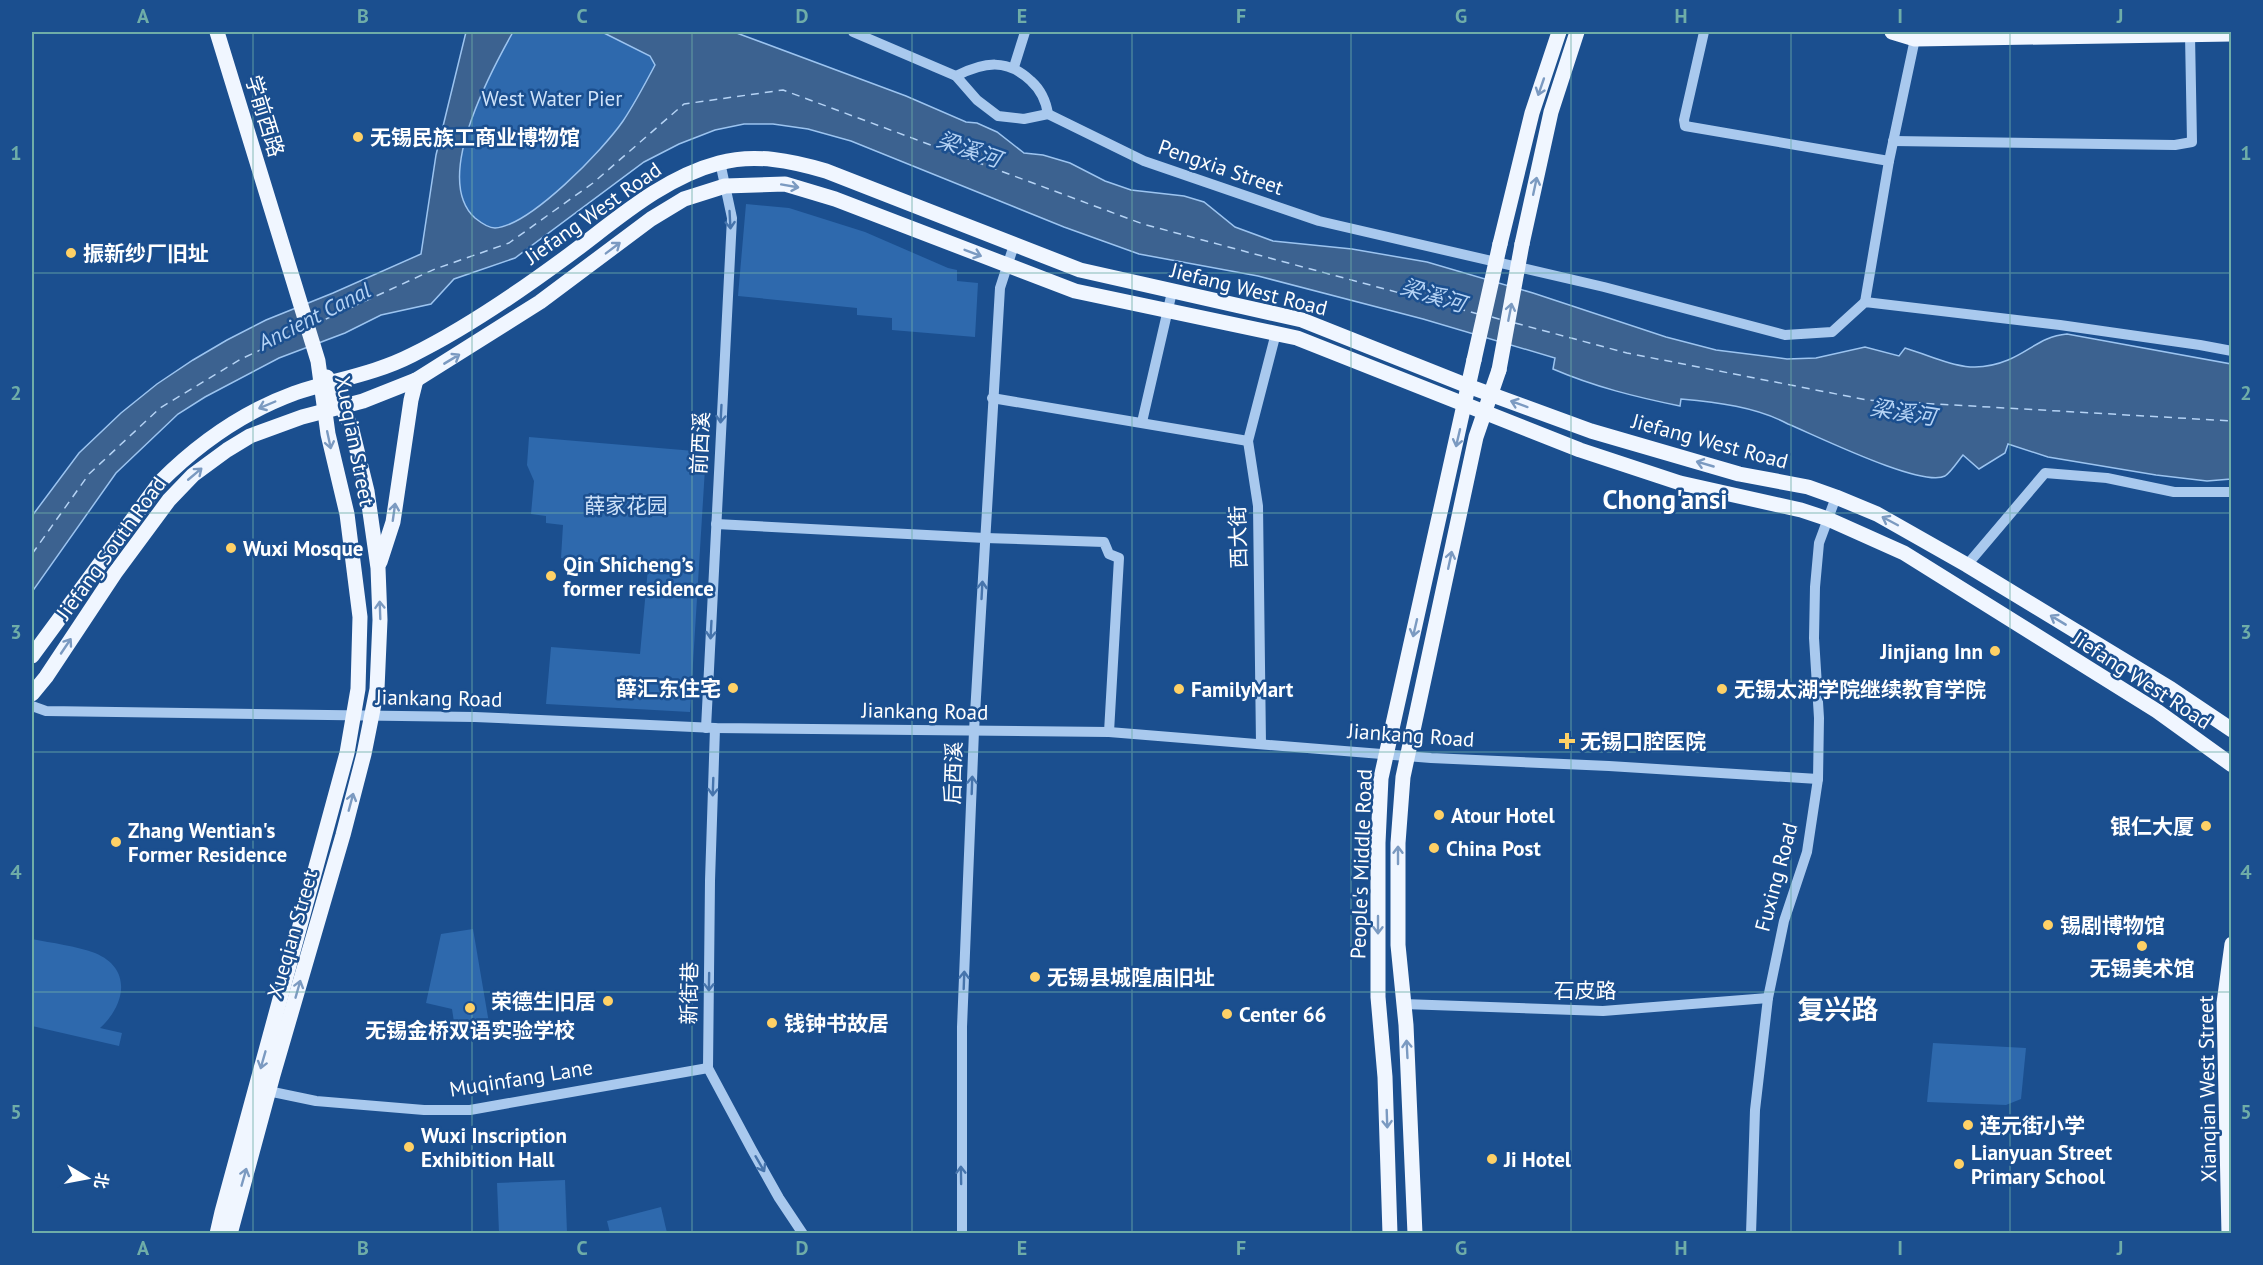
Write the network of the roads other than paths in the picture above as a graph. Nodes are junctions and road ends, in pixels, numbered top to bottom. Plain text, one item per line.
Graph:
1 (217, 32) edge
2 (854, 32) edge
3 (1025, 32) edge
4 (1559, 32) edge
5 (1577, 32) edge
6 (1704, 32) edge
7 (1892, 32) edge
8 (2232, 34) edge
9 (1916, 35) edge
10 (2190, 35) junction
11 (1014, 67) junction
12 (956, 76) junction
13 (1048, 114) junction
14 (1893, 141) junction
15 (1888, 161) junction
16 (720, 162) junction
17 (724, 186) junction
18 (1014, 245) junction
19 (1007, 266) junction
20 (1172, 291) junction
21 (1865, 302) junction
22 (1167, 310) junction
23 (1276, 333) junction
24 (2232, 351) edge
25 (318, 361) joint
26 (416, 380) junction
27 (326, 385) junction
28 (1468, 386) junction
29 (1492, 394) junction
30 (992, 399) junction
31 (1465, 405) junction
32 (341, 406) junction
33 (325, 411) junction
34 (1485, 413) junction
35 (1142, 422) junction
36 (1248, 441) junction
37 (2232, 492) edge
38 (1836, 497) junction
39 (1828, 519) junction
40 (716, 524) junction
41 (985, 538) junction
42 (1967, 565) junction
43 (378, 568) junction
44 (32, 656) edge
45 (32, 694) edge
46 (32, 706) edge
47 (353, 717) junction
48 (371, 717) junction
49 (711, 728) junction
50 (2232, 730) edge
51 (974, 731) junction
52 (1109, 732) junction
53 (1261, 744) junction
54 (1387, 754) junction
55 (1408, 756) junction
56 (2232, 765) edge
57 (1818, 779) junction
58 (2232, 944) edge
59 (1768, 998) junction
60 (1403, 1004) junction
61 (708, 1068) junction
62 (268, 1091) junction
63 (217, 1233) edge
64 (230, 1233) edge
65 (803, 1233) edge
66 (962, 1233) edge
67 (1390, 1233) edge
68 (1415, 1233) edge
69 (1752, 1233) edge
70 (2229, 1233) edge

1 - 25 main road, 学前西路
2 - 12 street
3 - 11 street
4 -> 28 main road, People's Middle Road, bridge
29 -> 5 main road, People's Middle Road, bridge
6 - 15 street
7 - 9 main road
8 - 10 main road
9 - 10 main road
9 - 14 street
10 - 14 street
11 - 12 street
11 - 13 street
12 - 13 street
13 - 21 street, Pengxia Street
14 - 15 street
15 - 21 street
16 - 17 street, 前西溪
16 - 18 main road, Jiefang West Road
16 - 27 main road, Jiefang West Road
17 -> 19 main road, Jiefang West Road
26 -> 17 main road, Jiefang West Road
17 -> 40 street, 前西溪
18 - 19 street, 后西溪
18 - 20 main road, Jiefang West Road
19 - 22 main road, Jiefang West Road
19 - 30 street, 后西溪
20 - 22 street
20 - 28 main road, Jiefang West Road
21 - 24 street
22 - 23 main road, Jiefang West Road
22 - 35 street
23 - 31 main road, Jiefang West Road
23 - 36 street, 西大街
25 - 27 main road, Xueqian Street
26 - 32 main road, Jiefang West Road
43 -> 26 main road
27 - 32 main road, Xueqian Street
27 - 33 main road, Xueqian Street
27 -> 44 main road, Jiefang South Road
28 - 29 main road, Jiefang West Road
28 - 31 main road, People's Middle Road
29 - 34 main road, People's Middle Road
38 -> 29 main road, Jiefang West Road
30 - 35 street
30 - 41 street, 后西溪
31 - 34 main road, Jiefang West Road
31 -> 54 main road, People's Middle Road
32 - 33 main road, Jiefang South Road
32 - 43 main road, Xueqian Street
45 -> 33 main road, Jiefang South Road
33 -> 47 main road, Xueqian Street
34 - 39 main road, Jiefang West Road
55 -> 34 main road, People's Middle Road
35 - 36 street
36 - 53 street, 西大街
37 - 42 street
38 - 39 street, Fuxing Road
42 -> 38 main road, Jiefang West Road
39 - 56 main road, Jiefang West Road
39 - 57 street, Fuxing Road
40 - 41 street
40 -> 49 street, 前西溪
51 -> 41 street, 后西溪
41 - 52 street
50 -> 42 main road, Jiefang West Road
48 -> 43 main road, Xueqian Street
46 - 47 street, Jiankang Road
47 - 48 street, Jiankang Road
47 -> 63 main road, Xueqian Street
48 - 49 street, Jiankang Road
62 -> 48 main road, Xueqian Street
49 - 51 street, Jiankang Road
49 -> 61 street, 新街巷
51 - 52 street, Jiankang Road
66 -> 51 street, 后西溪
52 - 53 street, Jiankang Road
53 - 54 street, Jiankang Road
54 - 55 street, Jiankang Road
54 -> 67 main road, People's Middle Road
55 - 57 street, Jiankang Road
60 -> 55 main road, People's Middle Road
57 - 59 street, Fuxing Road
58 - 70 main road, Xianqian West Street
59 - 60 street, 石皮路
59 - 69 street, Fuxing Road
68 -> 60 main road, People's Middle Road
61 - 62 street, Muqinfang Lane
61 -> 65 street, 新街巷
64 -> 62 main road, Xueqian Street

